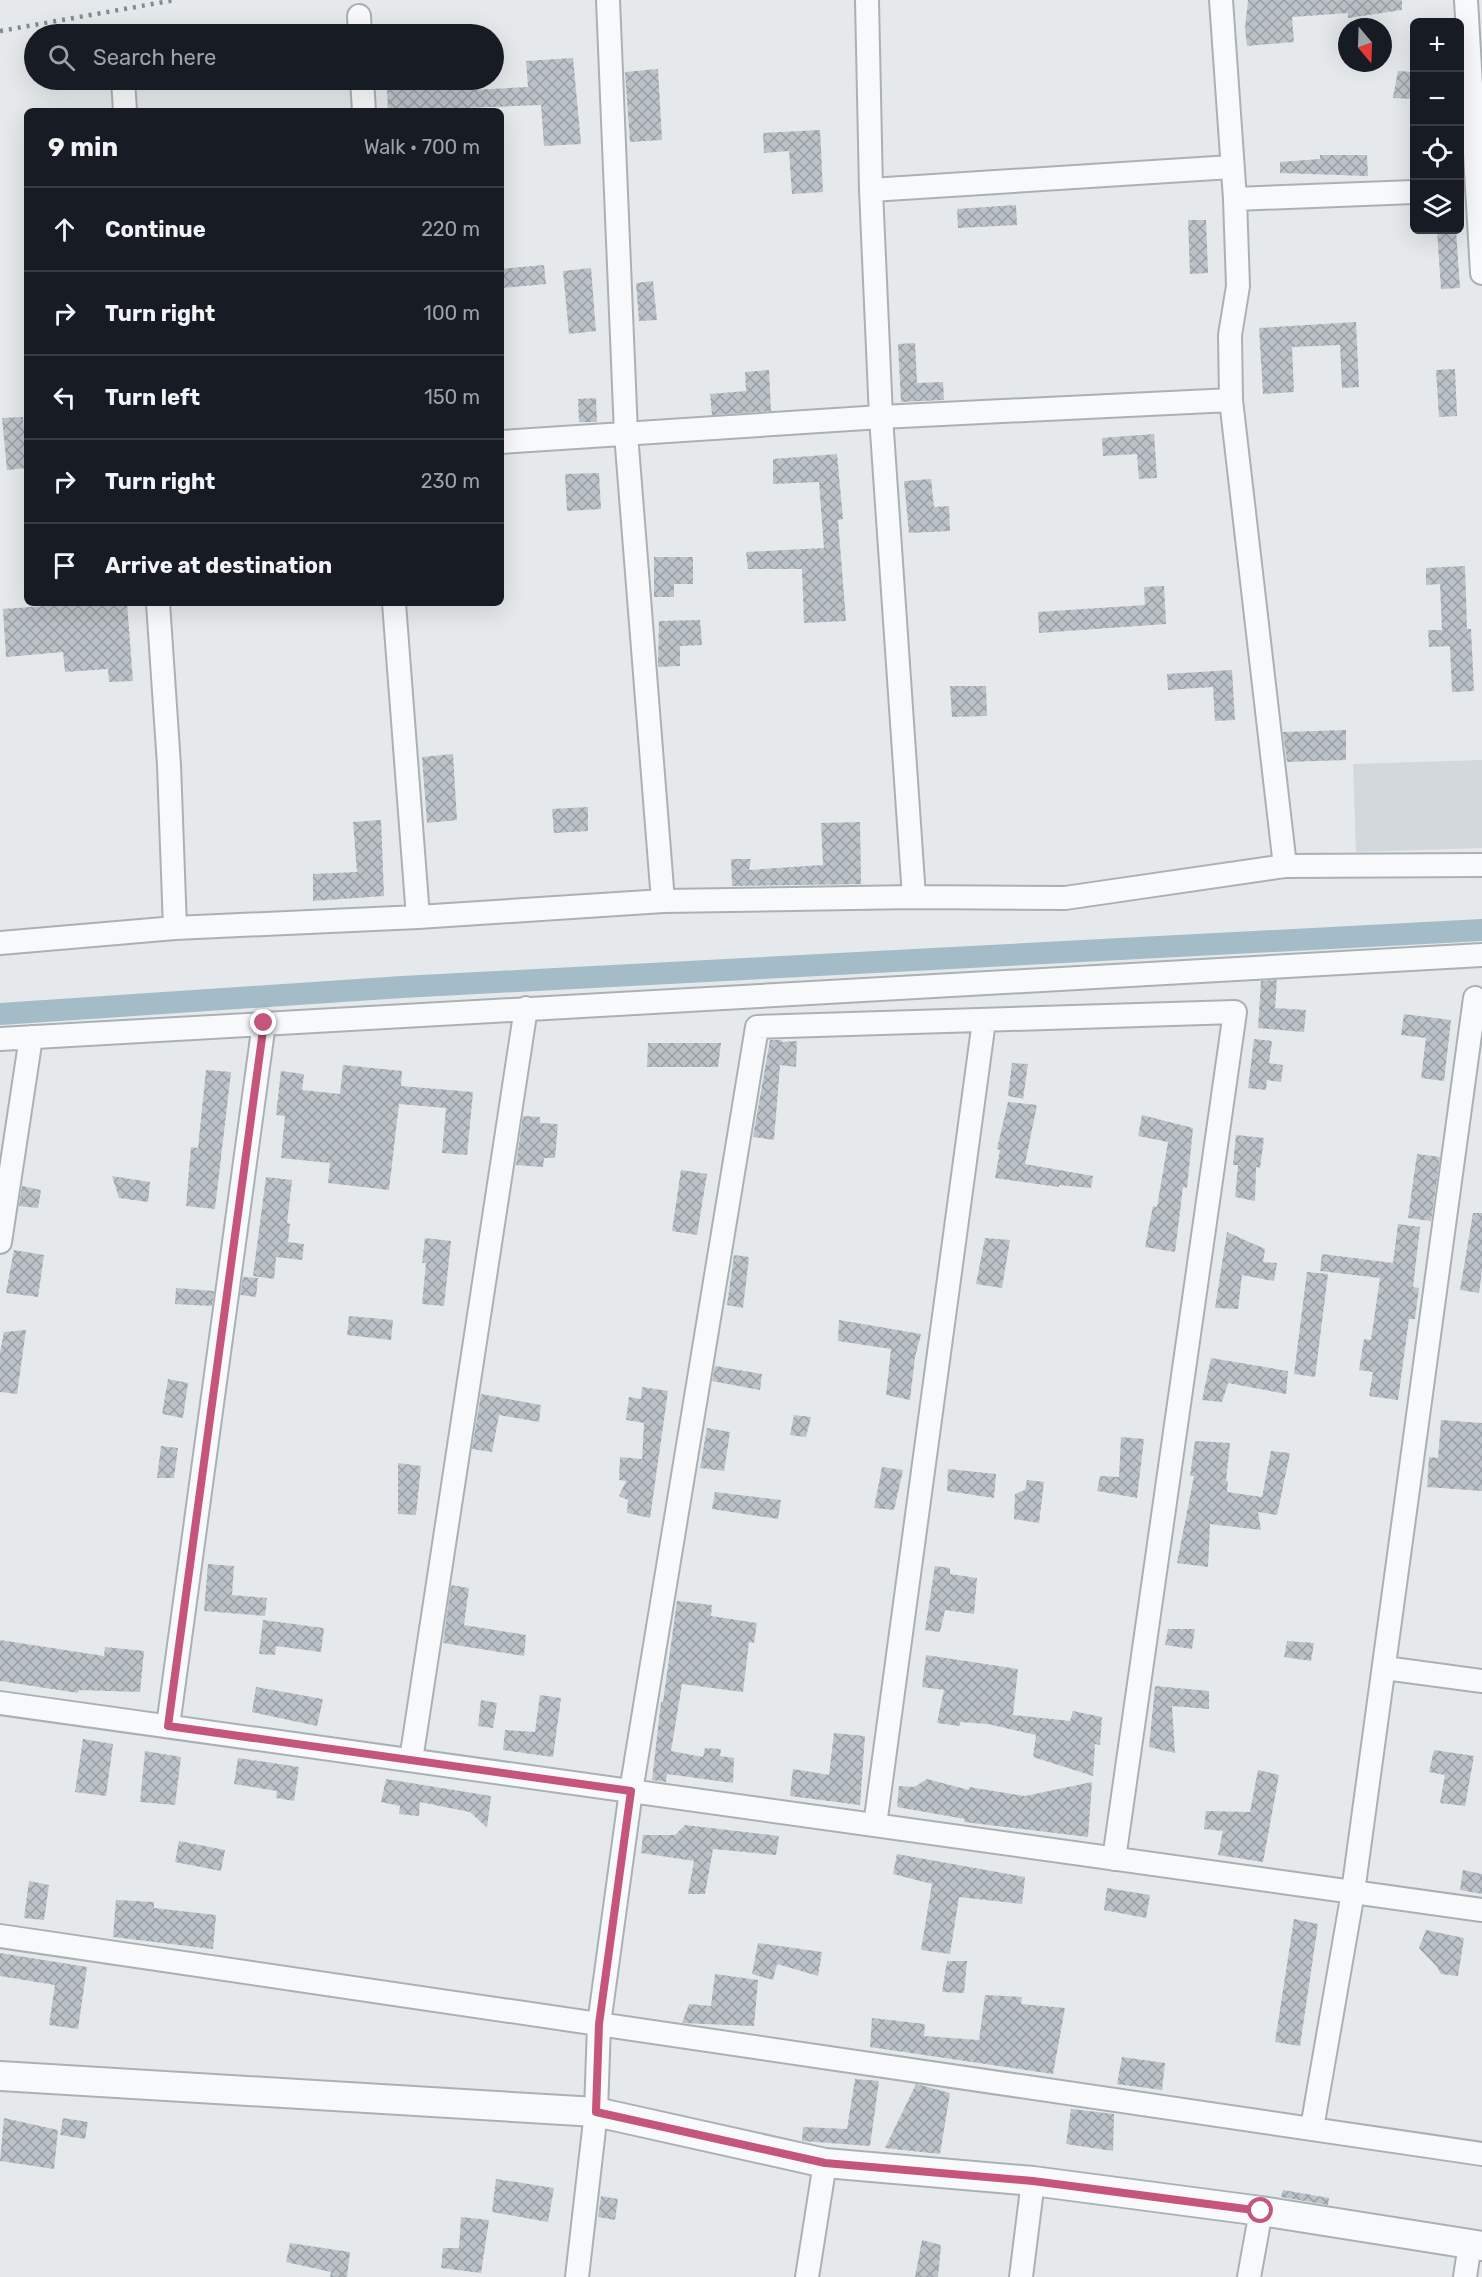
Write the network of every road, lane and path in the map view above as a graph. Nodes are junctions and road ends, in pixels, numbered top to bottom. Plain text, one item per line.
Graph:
1 (608, 0) edge
2 (867, 0) edge
3 (1221, 0) edge
4 (1466, 0) edge
5 (124, 90) edge
6 (363, 90) edge
7 (125, 108) edge
8 (364, 108) edge
9 (1231, 167) junction
10 (871, 190) junction
11 (1473, 190) edge
12 (1410, 192) edge
13 (1234, 199) junction
14 (1482, 273) edge
15 (1231, 400) junction
16 (881, 417) junction
17 (627, 434) junction
18 (504, 442) edge
19 (158, 606) edge
20 (394, 606) edge
21 (1482, 865) edge
22 (1286, 866) junction
23 (914, 897) junction
24 (663, 901) junction
25 (418, 917) junction
26 (175, 928) junction
27 (0, 943) edge
28 (1482, 955) edge
29 (1475, 998) dead end
30 (526, 1008) junction
31 (984, 1021) junction
32 (264, 1023) junction
33 (31, 1037) junction
34 (0, 1039) edge
35 (0, 1242) edge
36 (1385, 1668) junction
37 (1482, 1681) edge
38 (0, 1703) edge
39 (168, 1726) junction
40 (411, 1760) junction
41 (631, 1791) junction
42 (875, 1825) junction
43 (1114, 1859) junction
44 (1353, 1892) junction
45 (1482, 1910) edge
46 (0, 1936) edge
47 (599, 2024) junction
48 (0, 2076) edge
49 (596, 2112) junction
50 (1312, 2128) junction
51 (1482, 2154) edge
52 (825, 2163) junction
53 (1033, 2181) junction
54 (1261, 2211) junction
55 (1476, 2245) edge
56 (577, 2277) edge
57 (807, 2277) edge
58 (1021, 2277) edge
59 (1250, 2277) edge
60 (1465, 2277) edge

1 - 17 street
2 - 10 street
3 - 9 street
4 - 11 street
5 - 7 street
6 - 8 street
9 - 10 street
9 - 13 street
10 - 16 street
11 - 14 street
12 - 13 street
13 - 15 street
15 - 16 street
15 - 22 street
16 - 17 street
16 - 23 street
17 - 18 street
17 - 24 street
19 - 26 street
20 - 25 street
21 - 22 street
22 - 23 street
23 - 24 street
24 - 25 street
25 - 26 street
26 - 27 street
28 - 30 street
29 - 36 street
30 - 32 street
30 - 40 street
31 - 41 street
31 - 42 street
31 - 43 street
32 - 33 street
32 - 39 street
33 - 34 street
33 - 35 street
36 - 37 street
36 - 44 street
38 - 39 street
39 - 40 street
40 - 41 street
41 - 42 street
41 - 47 street
42 - 43 street
43 - 44 street
44 - 45 street
44 - 50 street
46 - 47 street
47 - 49 street
47 - 50 street
48 - 49 street
49 - 52 street
49 - 56 street
50 - 51 street
52 - 53 street
52 - 57 street
53 - 54 street
53 - 58 street
54 - 55 street
54 - 59 street
55 - 60 street

